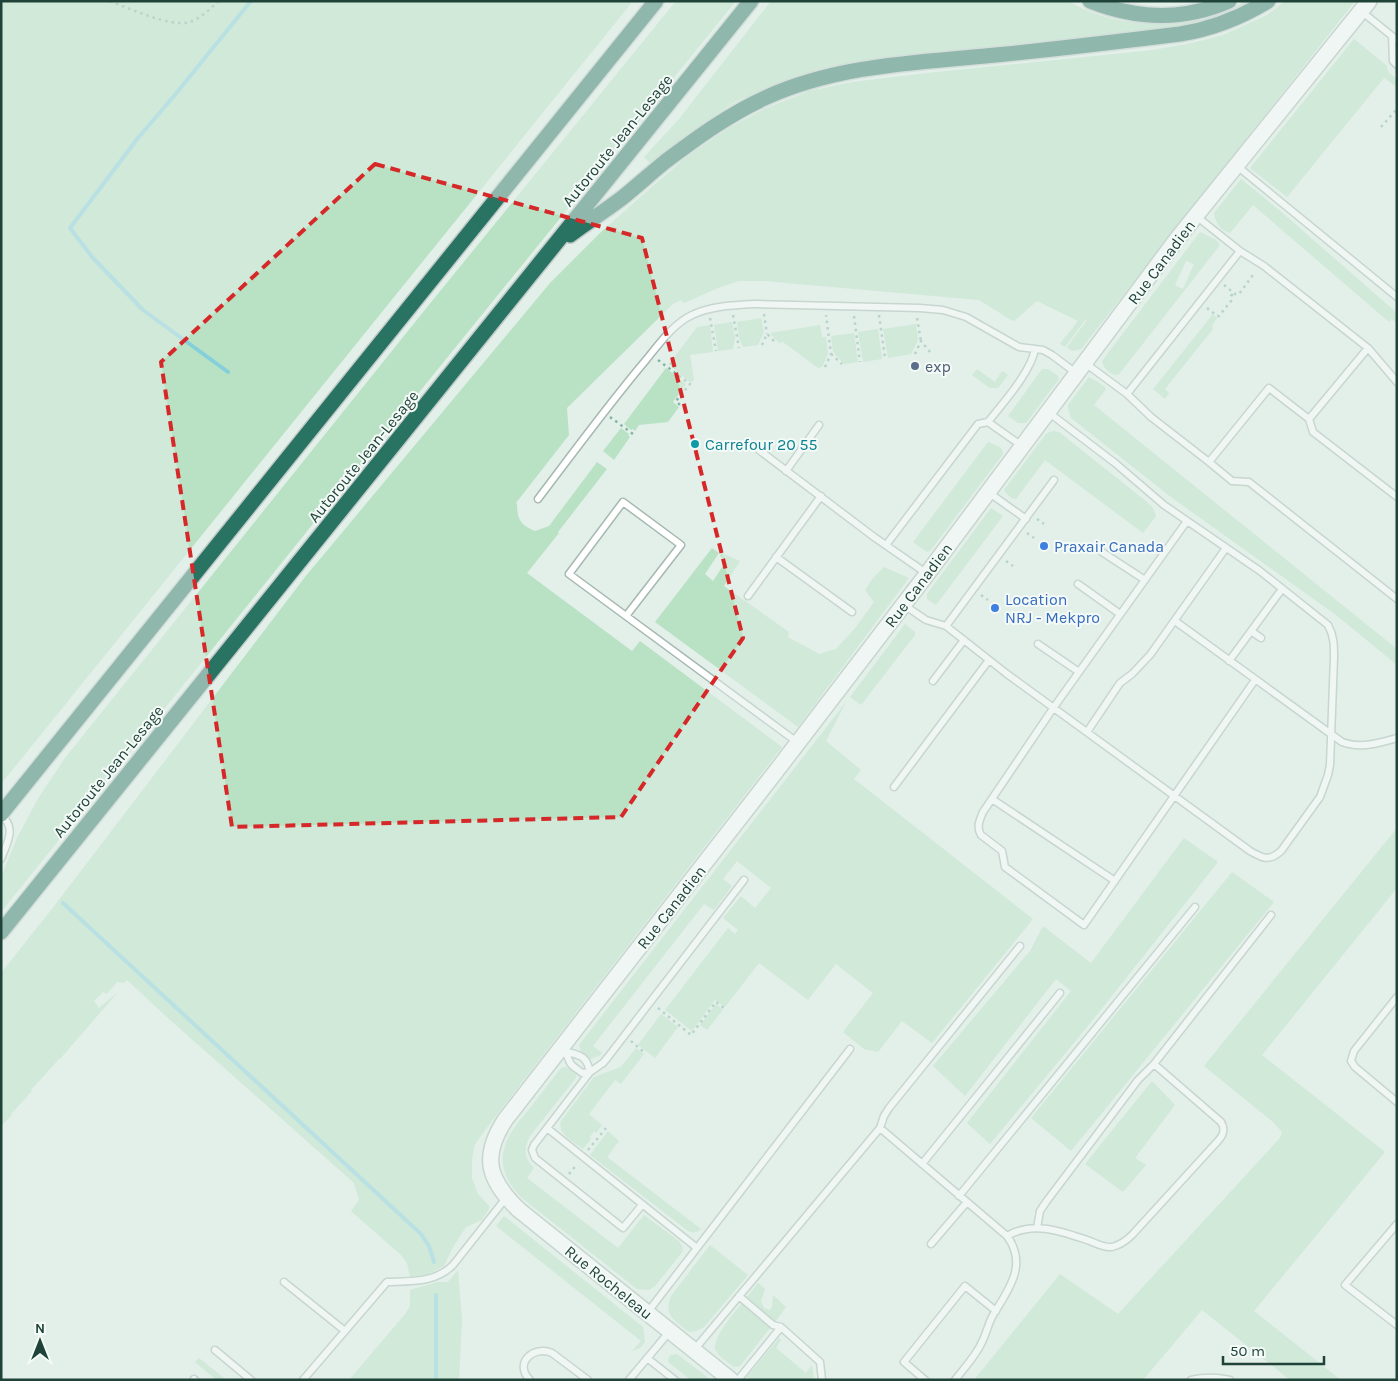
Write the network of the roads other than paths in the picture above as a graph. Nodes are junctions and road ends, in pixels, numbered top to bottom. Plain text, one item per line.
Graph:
1 (656, 1) edge
2 (751, 1) edge
3 (1090, 1) edge
4 (1229, 1) edge
5 (1268, 1) edge
6 (1365, 6) edge
7 (1394, 38) edge
8 (1397, 65) edge
9 (1236, 166) junction
10 (1196, 216) junction
11 (554, 246) junction
12 (1240, 251) junction
13 (1397, 297) edge
14 (1368, 348) junction
15 (1035, 349) junction
16 (1081, 368) junction
17 (1397, 382) edge
18 (1127, 394) junction
19 (1048, 412) junction
20 (1309, 420) junction
21 (988, 422) junction
22 (819, 426) dead end
23 (1022, 447) junction
24 (759, 450) dead end
25 (1209, 462) junction
26 (786, 471) junction
27 (1054, 480) dead end
28 (988, 492) junction
29 (821, 496) junction
30 (1397, 497) edge
31 (538, 499) dead end
32 (1026, 519) junction
33 (1187, 521) junction
34 (886, 545) junction
35 (1226, 548) junction
36 (1102, 552) dead end
37 (776, 557) junction
38 (927, 574) junction
39 (1145, 580) junction
40 (1078, 584) dead end
41 (1282, 589) junction
42 (748, 596) dead end
43 (1397, 600) edge
44 (904, 605) junction
45 (852, 612) dead end
46 (1120, 614) junction
47 (626, 616) junction
48 (1175, 621) junction
49 (946, 626) junction
50 (1251, 630) junction
51 (1261, 638) dead end
52 (964, 640) junction
53 (1038, 644) dead end
54 (990, 660) junction
55 (1229, 661) junction
56 (1079, 672) junction
57 (1255, 680) junction
58 (933, 681) dead end
59 (1054, 708) junction
60 (1087, 732) junction
61 (1331, 736) junction
62 (1397, 738) edge
63 (798, 743) junction
64 (894, 787) dead end
65 (1174, 796) junction
66 (992, 799) junction
67 (1, 815) edge
68 (1, 859) edge
69 (744, 880) dead end
70 (1115, 881) junction
71 (1195, 907) dead end
72 (1271, 915) dead end
73 (1, 932) edge
74 (1020, 946) dead end
75 (1060, 993) dead end
76 (1397, 997) edge
77 (850, 1049) dead end
78 (564, 1050) junction
79 (1154, 1064) junction
80 (590, 1072) junction
81 (1397, 1102) edge
82 (547, 1128) junction
83 (880, 1128) junction
84 (922, 1164) junction
85 (494, 1179) joint
86 (959, 1196) junction
87 (506, 1198) junction
88 (967, 1202) junction
89 (642, 1204) junction
90 (1397, 1224) edge
91 (1037, 1228) junction
92 (1008, 1236) junction
93 (931, 1244) dead end
94 (697, 1248) junction
95 (284, 1282) dead end
96 (739, 1296) junction
97 (996, 1311) junction
98 (647, 1313) junction
99 (1397, 1326) edge
100 (781, 1328) junction
101 (345, 1331) junction
102 (670, 1331) junction
103 (215, 1350) dead end
104 (694, 1350) junction
105 (647, 1358) junction
106 (251, 1380) edge
107 (303, 1380) edge
108 (530, 1380) edge
109 (588, 1380) edge
110 (629, 1380) edge
111 (675, 1380) edge
112 (731, 1380) edge
113 (738, 1380) edge
114 (822, 1380) edge
115 (925, 1380) edge
116 (955, 1380) edge
117 (1191, 1380) edge
118 (1230, 1380) edge

1 - 67 highway
2 - 11 highway, Autoroute Jean-Lesage
3 - 4 highway
5 - 11 highway
6 - 7 lane
6 - 9 street, Rue Canadien
7 - 8 lane
9 - 10 street, Rue Canadien
9 - 13 lane
10 - 12 lane
10 - 16 street, Rue Canadien
11 - 73 highway, Autoroute Jean-Lesage
12 - 14 lane
12 - 18 lane
14 - 17 lane
14 - 20 lane
15 - 16 lane
15 - 21 lane
15 - 31 lane
16 - 18 lane
16 - 19 street, Rue Canadien
18 - 25 lane
19 - 23 street, Rue Canadien
19 - 33 lane
20 - 25 lane
20 - 30 lane
21 - 23 lane
21 - 34 lane
22 - 26 lane
23 - 28 street, Rue Canadien
24 - 26 lane
25 - 43 lane
26 - 29 lane
27 - 32 lane
28 - 32 lane
28 - 38 street, Rue Canadien
29 - 34 lane
29 - 37 lane
32 - 49 lane
33 - 35 lane
33 - 39 lane
34 - 38 lane
35 - 41 lane
35 - 48 lane
36 - 39 lane
37 - 42 lane
37 - 45 lane
38 - 44 street, Rue Canadien
39 - 46 lane
40 - 46 lane
41 - 50 lane
41 - 61 lane
44 - 49 lane
44 - 63 street, Rue Canadien
46 - 56 lane
47 - 47 lane
47 - 63 lane
48 - 55 lane
48 - 60 lane
49 - 52 lane
50 - 51 lane
50 - 55 lane
52 - 54 lane
52 - 58 lane
53 - 56 lane
54 - 59 lane
54 - 64 lane
55 - 57 lane
56 - 59 lane
57 - 61 lane
57 - 65 lane
59 - 60 lane
59 - 66 lane
60 - 65 lane
61 - 62 lane
61 - 65 lane
63 - 78 street, Rue Canadien
65 - 70 lane
66 - 70 lane
66 - 70 lane
67 - 68 lane
69 - 80 lane
71 - 86 lane
72 - 79 lane
74 - 83 lane
75 - 84 lane
76 - 81 lane
77 - 94 lane
78 - 80 lane
78 - 80 lane
78 - 85 street, Rue Canadien
79 - 91 lane
79 - 91 lane
80 - 82 lane
82 - 89 lane
82 - 89 lane
83 - 84 lane
83 - 96 lane
84 - 86 lane
85 - 87 street, Rue Rocheleau
86 - 88 lane
87 - 98 street, Rue Rocheleau
87 - 101 lane
88 - 92 lane
88 - 93 lane
89 - 94 lane
90 - 99 lane
91 - 92 lane
92 - 97 lane
94 - 98 lane
95 - 101 lane
96 - 100 lane
96 - 104 lane
97 - 115 lane
97 - 116 lane
98 - 102 street, Rue Rocheleau
100 - 113 lane
100 - 114 lane
101 - 107 lane
102 - 104 street, Rue Rocheleau
102 - 105 lane
103 - 106 lane
104 - 112 street, Rue Rocheleau
105 - 110 lane
105 - 111 lane
108 - 109 lane
117 - 118 lane

